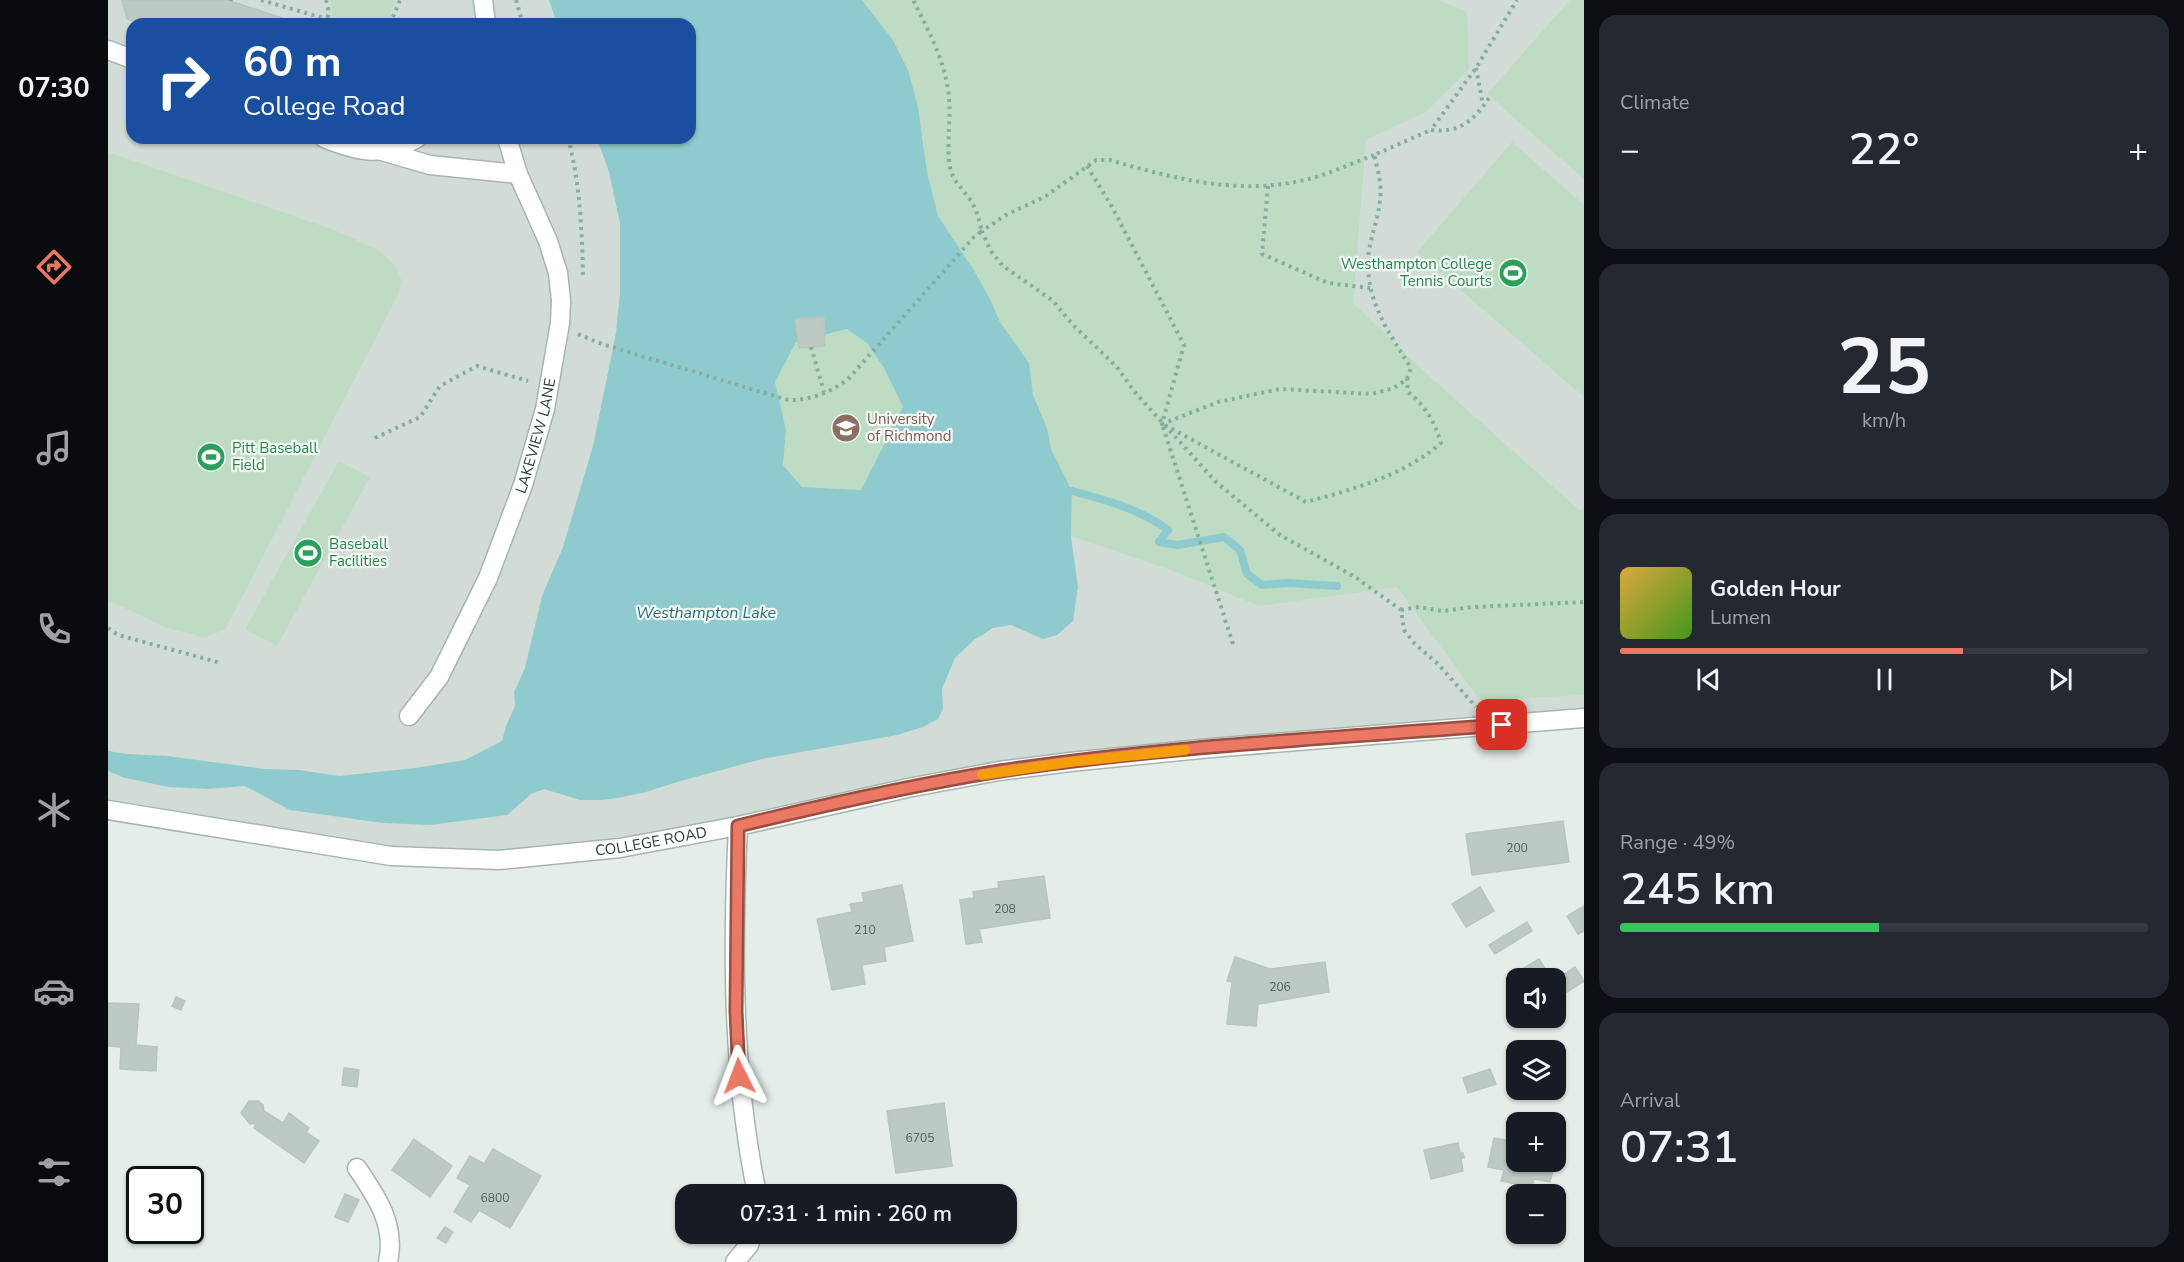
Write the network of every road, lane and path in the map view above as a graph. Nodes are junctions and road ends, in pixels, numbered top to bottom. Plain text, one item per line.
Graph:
1 (261, 0) edge
2 (326, 0) edge
3 (400, 0) edge
4 (483, 0) edge
5 (516, 0) edge
6 (913, 0) edge
7 (1516, 0) edge
8 (324, 18) edge
9 (327, 18) edge
10 (392, 18) edge
11 (485, 18) edge
12 (521, 18) edge
13 (108, 50) edge
14 (126, 57) edge
15 (1476, 68) junction
16 (1489, 98) dead end
17 (1483, 106) junction
18 (1431, 129) junction
19 (338, 144) edge
20 (407, 144) edge
21 (509, 144) edge
22 (569, 144) edge
23 (382, 151) junction
24 (1374, 155) junction
25 (1087, 166) junction
26 (518, 174) junction
27 (1268, 186) junction
28 (982, 231) junction
29 (583, 281) dead end
30 (1370, 288) junction
31 (583, 326) dead end
32 (811, 347) dead end
33 (1407, 379) junction
34 (549, 387) junction
35 (824, 392) junction
36 (1162, 424) junction
37 (375, 438) dead end
38 (1584, 602) edge
39 (1401, 610) junction
40 (108, 628) edge
41 (1233, 644) dead end
42 (221, 663) dead end
43 (1480, 713) dead end
44 (409, 716) dead end
45 (1584, 718) edge
46 (108, 810) edge
47 (738, 826) junction
48 (357, 1168) dead end
49 (755, 1184) edge
50 (748, 1244) edge
51 (388, 1262) edge
52 (735, 1262) edge

1 - 8 path
2 - 9 path
3 - 10 path
4 - 11 street
5 - 12 path
6 - 28 path
7 - 15 path
13 - 14 street
15 - 17 path
15 - 18 path
16 - 17 path
17 - 18 path
18 - 24 path
19 - 23 street
20 - 23 street
21 - 26 street, LAKEVIEW LANE
22 - 29 path
23 - 26 street
24 - 27 path
24 - 30 path
25 - 27 path
25 - 28 path
25 - 36 path
26 - 34 street, LAKEVIEW LANE
27 - 30 path
28 - 35 path
28 - 36 path
30 - 33 path
31 - 35 path
32 - 35 path
33 - 36 path
33 - 36 path
34 - 37 path
34 - 44 street, LAKEVIEW LANE
36 - 39 path
36 - 41 path
38 - 39 path
39 - 43 path
40 - 42 path
45 - 47 street, COLLEGE ROAD
46 - 47 street, COLLEGE ROAD
47 - 49 street
48 - 51 street
50 - 52 street

